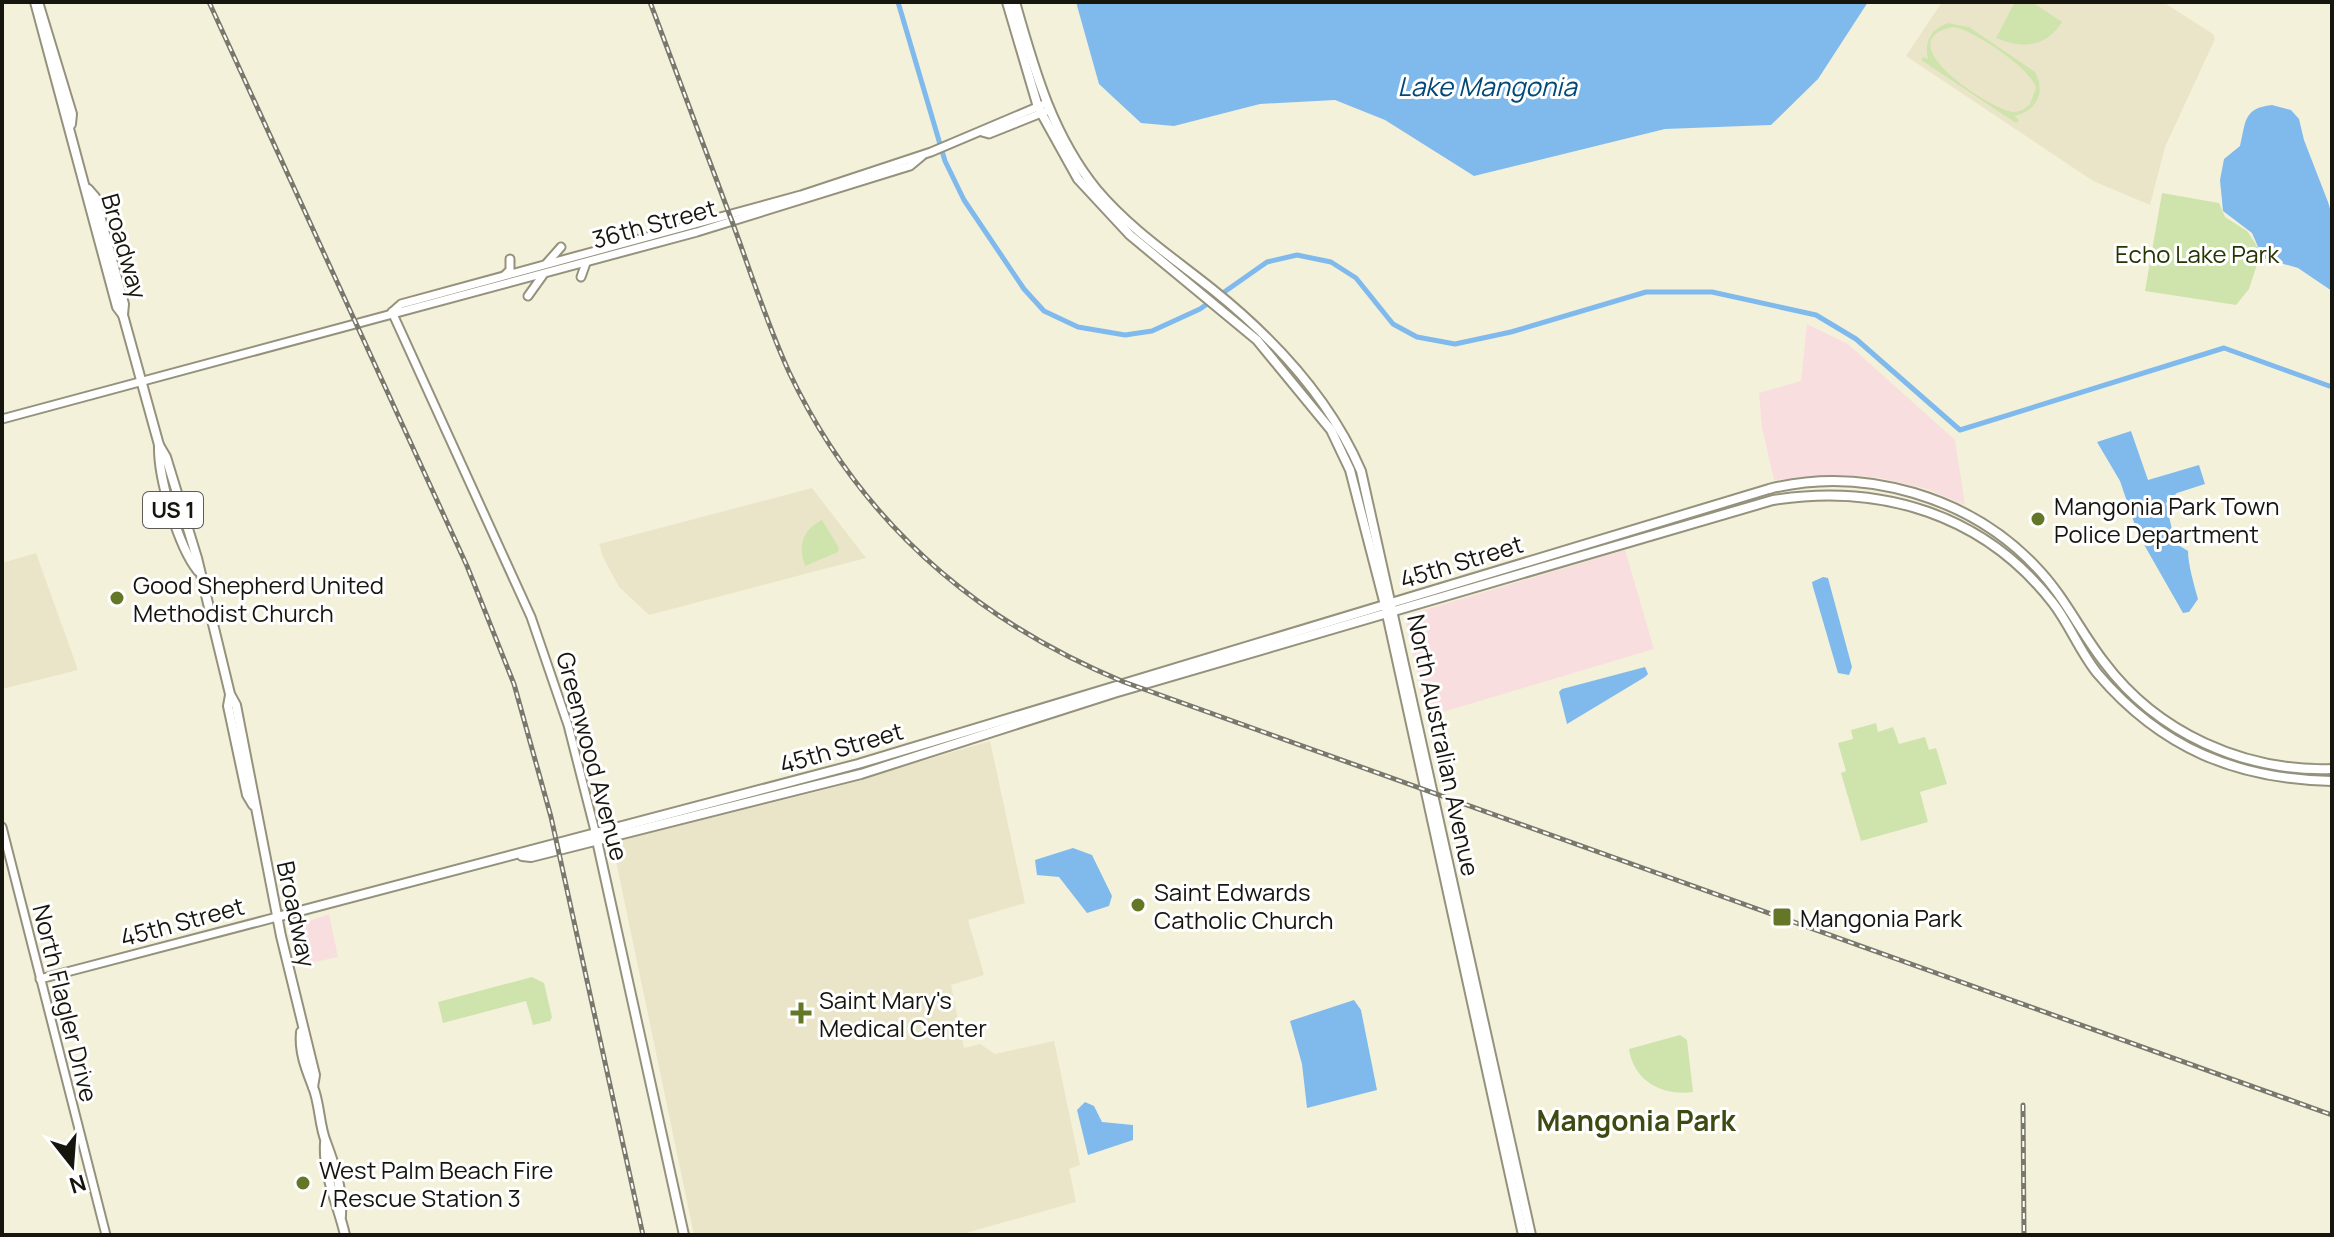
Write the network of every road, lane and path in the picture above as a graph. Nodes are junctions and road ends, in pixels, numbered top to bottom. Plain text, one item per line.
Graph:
1 (37, 2) edge
2 (1007, 2) edge
3 (1015, 2) edge
4 (1044, 108) junction
5 (922, 156) junction
6 (561, 247) dead end
7 (510, 259) dead end
8 (586, 263) junction
9 (546, 264) junction
10 (544, 274) junction
11 (504, 276) junction
12 (581, 277) dead end
13 (528, 296) dead end
14 (392, 312) junction
15 (141, 380) junction
16 (2, 419) edge
17 (1389, 608) junction
18 (2327, 770) edge
19 (2311, 781) junction
20 (2332, 781) edge
21 (2, 827) edge
22 (596, 835) junction
23 (1452, 894) junction
24 (277, 917) junction
25 (40, 979) junction
26 (106, 1235) edge
27 (345, 1235) edge
28 (684, 1235) edge
29 (1523, 1235) edge
30 (1531, 1235) edge

1 - 15 main road, Broadway / US 1
2 - 4 main road, North Australian Avenue
3 - 4 main road, North Australian Avenue
4 - 5 street, 36th Street
4 - 17 main road, North Australian Avenue
5 - 8 street, 36th Street
5 - 9 street, 36th Street
6 - 9 street
7 - 11 street
8 - 10 street, 36th Street
8 - 12 street
9 - 11 street, 36th Street
10 - 13 street
10 - 14 street, 36th Street
11 - 14 street, 36th Street
14 - 15 street, 36th Street
14 - 22 street, Greenwood Avenue
15 - 16 street, 36th Street
15 - 24 main road, Broadway / US 1
17 - 18 main road, 45th Street
17 - 19 main road, 45th Street
17 - 22 main road, 45th Street
17 - 23 main road, North Australian Avenue
18 - 19 main road
19 - 20 main road, 45th Street
21 - 25 street, North Flagler Drive
22 - 24 main road, 45th Street
22 - 28 main road, Greenwood Avenue
23 - 29 main road, North Australian Avenue
23 - 30 main road, North Australian Avenue
24 - 25 street, 45th Street
24 - 27 main road, Broadway / US 1
25 - 26 street, North Flagler Drive

